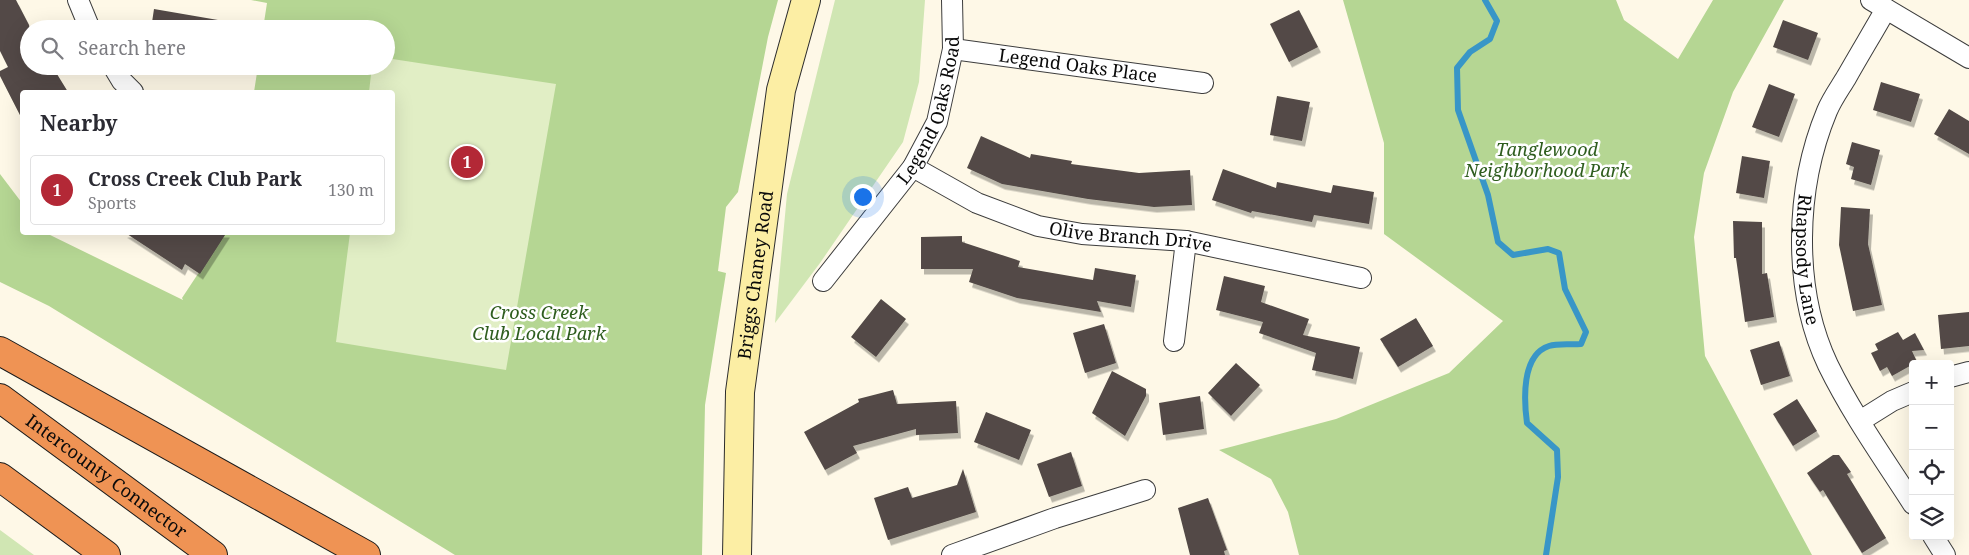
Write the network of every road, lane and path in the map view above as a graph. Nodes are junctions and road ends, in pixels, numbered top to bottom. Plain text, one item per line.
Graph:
1 (78, 0) edge
2 (806, 0) edge
3 (952, 0) edge
4 (1879, 4) edge
5 (86, 20) edge
6 (953, 49) junction
7 (1969, 58) edge
8 (118, 75) edge
9 (1202, 83) dead end
10 (131, 90) edge
11 (913, 167) junction
12 (1186, 242) junction
13 (1361, 278) dead end
14 (823, 281) dead end
15 (1174, 340) dead end
16 (0, 351) edge
17 (1969, 372) edge
18 (1954, 376) edge
19 (1909, 394) edge
20 (0, 398) edge
21 (1860, 421) junction
22 (0, 477) edge
23 (1146, 490) dead end
24 (1909, 498) edge
25 (1936, 540) edge
26 (106, 555) edge
27 (213, 555) edge
28 (366, 555) edge
29 (737, 555) edge
30 (952, 555) edge
31 (1945, 555) edge

1 - 5 street
2 - 29 main road, Briggs Chaney Road
3 - 6 street, Legend Oaks Road
4 - 7 street
4 - 21 street, Rhapsody Lane
6 - 9 street, Legend Oaks Place
6 - 11 street, Legend Oaks Road
8 - 10 street
11 - 12 street, Olive Branch Drive
11 - 14 street, Legend Oaks Road
12 - 13 street, Olive Branch Drive
12 - 15 street
16 - 28 highway
17 - 18 street
19 - 21 street
20 - 27 highway, Intercounty Connector
21 - 24 street, Rhapsody Lane
22 - 26 highway
23 - 30 street
25 - 31 street

